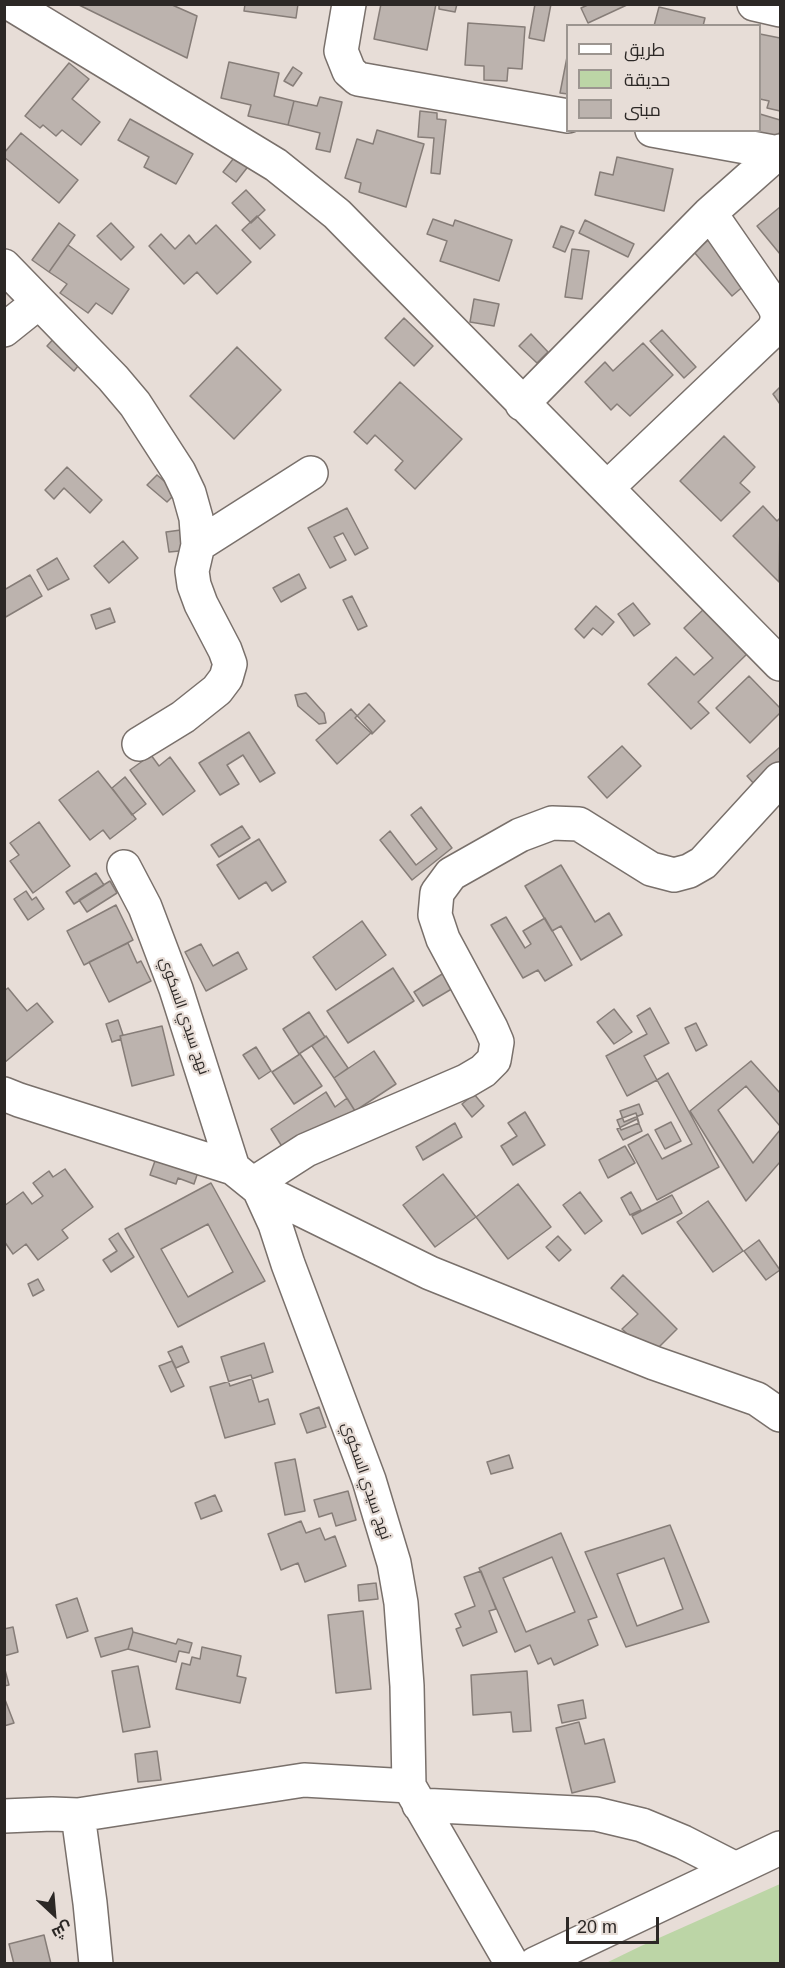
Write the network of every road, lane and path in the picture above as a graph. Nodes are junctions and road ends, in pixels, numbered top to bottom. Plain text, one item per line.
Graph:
1 (11, 4) edge
2 (349, 4) edge
3 (754, 4) edge
4 (780, 10) edge
5 (566, 116) edge
6 (663, 132) edge
7 (780, 152) edge
8 (710, 213) junction
9 (4, 266) edge
10 (39, 302) junction
11 (4, 330) edge
12 (522, 404) junction
13 (311, 473) dead end
14 (607, 488) junction
15 (198, 545) junction
16 (780, 664) edge
17 (139, 744) dead end
18 (780, 779) edge
19 (124, 867) dead end
20 (4, 1094) edge
21 (248, 1181) junction
22 (780, 1415) edge
23 (414, 1796) junction
24 (78, 1815) junction
25 (4, 1816) edge
26 (780, 1848) edge
27 (734, 1868) junction
28 (96, 1964) edge
29 (512, 1964) edge
30 (535, 1964) edge

1 - 12 street
2 - 5 street
3 - 4 street
6 - 7 street
7 - 8 street
8 - 12 street
8 - 14 street
9 - 10 street
10 - 11 street
10 - 15 street
12 - 14 street
13 - 15 street
14 - 16 street
15 - 17 street
18 - 21 street
19 - 21 street, نهج سيدي السكوي
20 - 21 street
21 - 22 street
21 - 23 street, نهج سيدي السكوي
23 - 24 street
23 - 27 street
23 - 29 street
24 - 25 street
24 - 28 street
26 - 27 street
27 - 30 street

